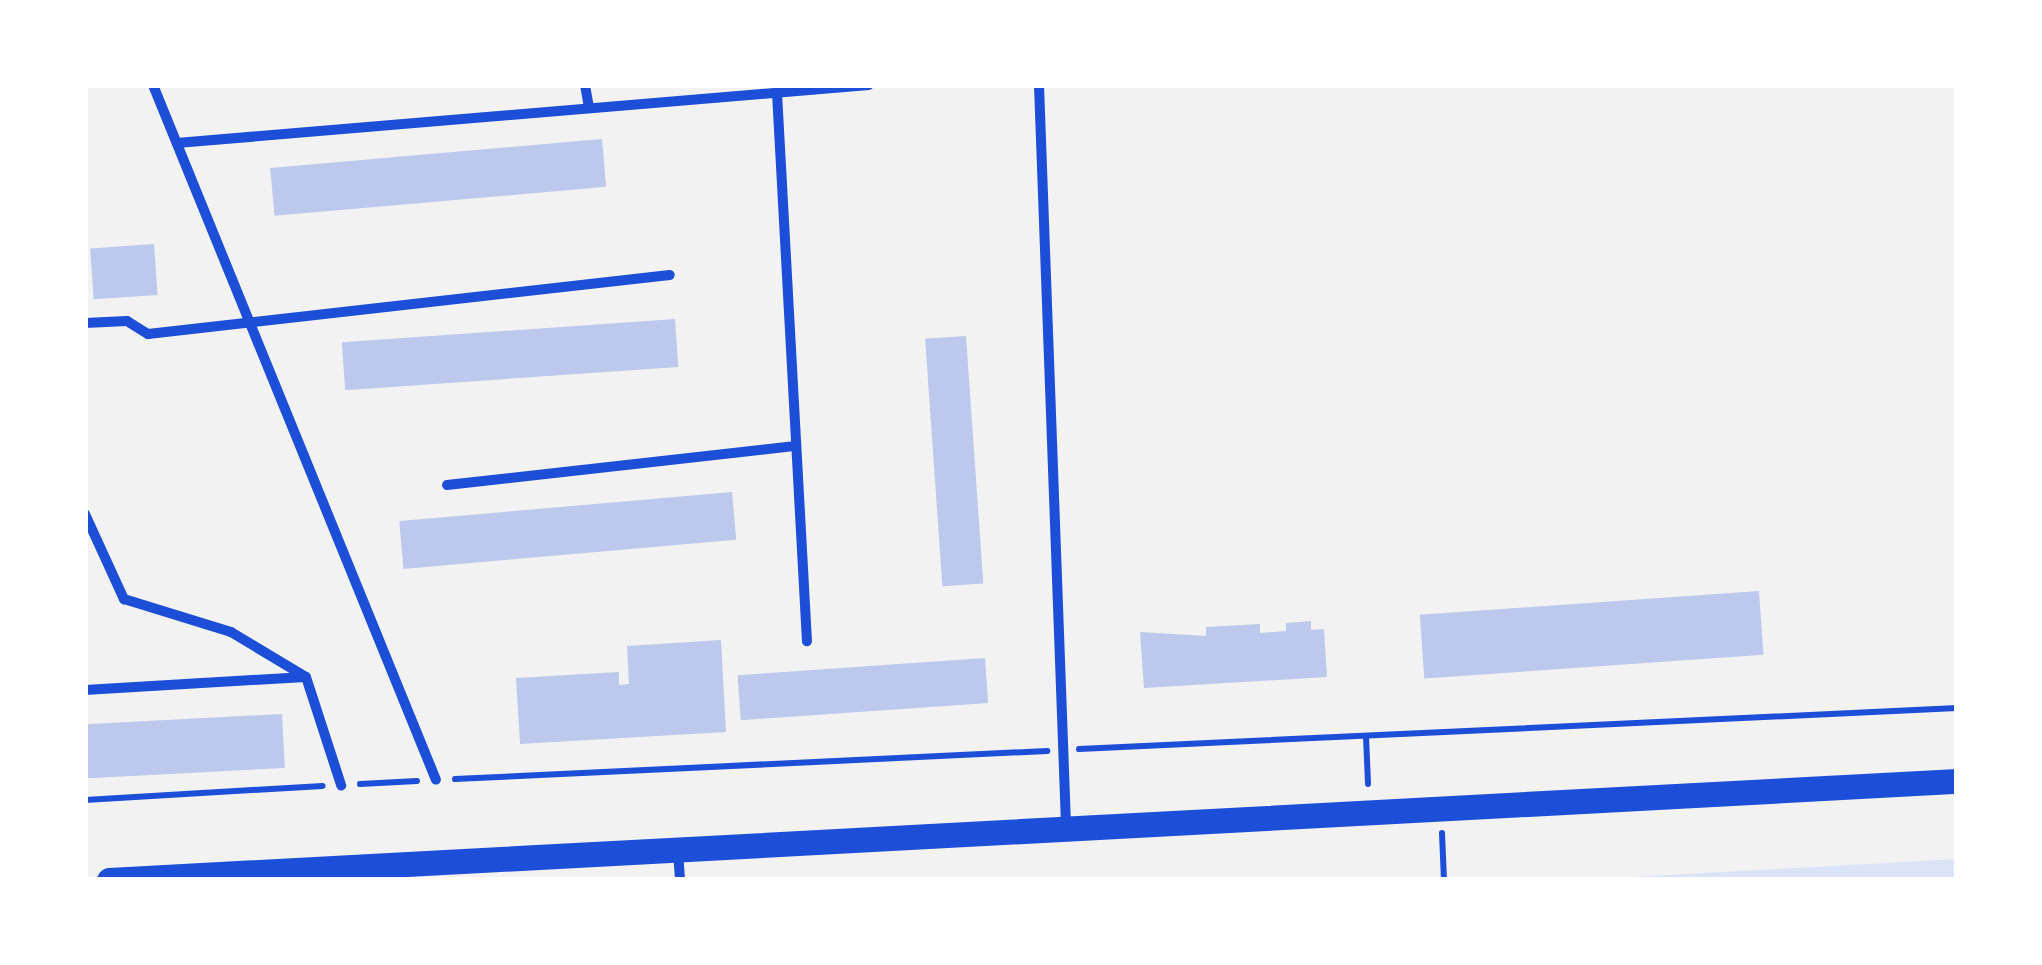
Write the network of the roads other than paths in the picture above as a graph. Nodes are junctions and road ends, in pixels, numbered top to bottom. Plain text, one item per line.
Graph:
1 (153, 85) edge
2 (585, 85) edge
3 (868, 85) edge
4 (1039, 85) edge
5 (777, 92) junction
6 (589, 108) junction
7 (177, 143) junction
8 (670, 275) dead end
9 (246, 322) junction
10 (85, 324) edge
11 (796, 446) junction
12 (448, 485) dead end
13 (85, 514) edge
14 (807, 641) dead end
15 (306, 677) junction
16 (85, 690) edge
17 (436, 780) road end
18 (1957, 781) edge
19 (340, 785) road end
20 (1066, 825) junction
21 (678, 848) junction
22 (109, 880) edge
23 (680, 880) edge

1 - 7 street
2 - 6 street
3 - 5 street
4 - 20 street
5 - 6 street
5 - 11 street
6 - 7 street
7 - 9 street
8 - 9 street
9 - 10 street
9 - 17 street
11 - 12 street
11 - 14 street
13 - 15 street
15 - 16 street
15 - 19 street
18 - 20 main road
20 - 21 main road
21 - 22 main road
21 - 23 street

